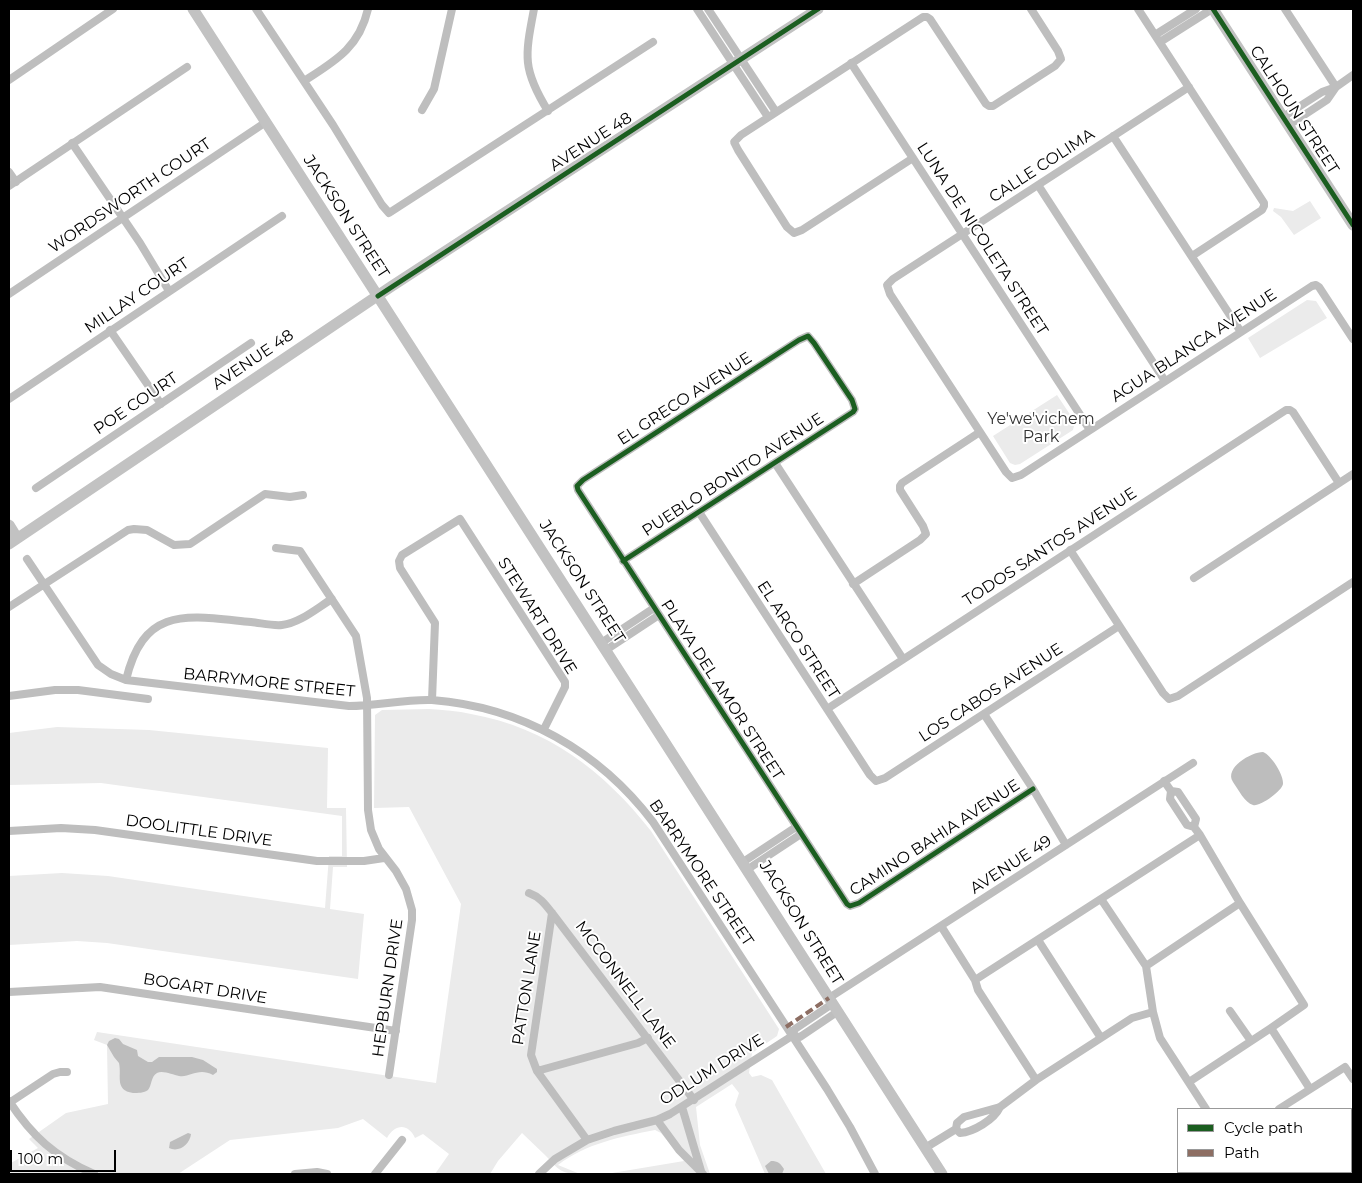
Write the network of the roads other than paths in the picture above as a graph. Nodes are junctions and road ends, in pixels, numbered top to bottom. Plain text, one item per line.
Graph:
1 (113, 9) edge
2 (193, 9) edge
3 (256, 9) edge
4 (368, 9) edge
5 (452, 9) edge
6 (534, 9) edge
7 (697, 9) edge
8 (708, 9) edge
9 (818, 9) edge
10 (1031, 9) edge
11 (1138, 9) edge
12 (1196, 9) edge
13 (1212, 9) edge
14 (1296, 9) edge
15 (1287, 11) edge
16 (1156, 35) junction
17 (653, 42) dead end
18 (1160, 42) junction
19 (737, 61) junction
20 (851, 63) junction
21 (187, 67) dead end
22 (1353, 75) edge
23 (9, 80) edge
24 (304, 82) junction
25 (1189, 87) junction
26 (1336, 87) junction
27 (422, 110) dead end
28 (548, 111) junction
29 (776, 112) junction
30 (768, 117) junction
31 (1286, 121) junction
32 (266, 122) junction
33 (1114, 136) junction
34 (72, 144) junction
35 (913, 158) junction
36 (9, 172) edge
37 (12, 184) edge
38 (1038, 185) junction
39 (282, 216) dead end
40 (123, 217) junction
41 (1353, 224) edge
42 (962, 234) junction
43 (1192, 256) junction
44 (169, 291) junction
45 (9, 294) edge
46 (378, 296) junction
47 (110, 330) junction
48 (1241, 332) junction
49 (808, 336) joint
50 (1353, 339) edge
51 (251, 343) dead end
52 (1165, 381) junction
53 (9, 400) edge
54 (161, 404) junction
55 (1090, 430) junction
56 (980, 432) junction
57 (775, 463) junction
58 (1353, 474) edge
59 (1339, 483) junction
60 (577, 486) joint
61 (36, 488) dead end
62 (303, 495) dead end
63 (699, 512) junction
64 (9, 526) edge
65 (13, 541) edge
66 (276, 548) dead end
67 (1070, 550) junction
68 (27, 559) dead end
69 (623, 561) junction
70 (1194, 578) dead end
71 (1353, 582) edge
72 (43, 584) junction
73 (853, 584) junction
74 (332, 599) junction
75 (9, 607) edge
76 (656, 612) junction
77 (1119, 626) junction
78 (604, 646) junction
79 (903, 659) junction
80 (126, 680) junction
81 (9, 696) edge
82 (148, 699) dead end
83 (432, 700) junction
84 (368, 706) junction
85 (827, 709) junction
86 (984, 714) junction
87 (544, 730) junction
88 (1193, 764) dead end
89 (876, 781) joint
90 (1164, 781) junction
91 (1033, 790) junction
92 (1171, 792) junction
93 (1188, 808) junction
94 (1179, 813) junction
95 (1194, 827) junction
96 (9, 831) edge
97 (799, 831) junction
98 (1200, 836) junction
99 (1066, 845) junction
100 (384, 858) junction
101 (745, 865) junction
102 (528, 894) dead end
103 (1101, 899) junction
104 (1240, 903) junction
105 (850, 906) joint
106 (552, 913) junction
107 (941, 926) junction
108 (1038, 940) junction
109 (1146, 966) junction
110 (976, 980) junction
111 (9, 992) edge
112 (833, 1005) junction
113 (1230, 1011) dead end
114 (1153, 1012) junction
115 (808, 1020) junction
116 (813, 1028) junction
117 (1271, 1028) junction
118 (396, 1031) junction
119 (792, 1036) junction
120 (648, 1038) junction
121 (1101, 1038) junction
122 (1251, 1041) junction
123 (537, 1070) junction
124 (67, 1072) dead end
125 (390, 1076) dead end
126 (1353, 1079) edge
127 (1036, 1080) junction
128 (1189, 1082) junction
129 (1310, 1089) junction
130 (694, 1100) junction
131 (9, 1102) edge
132 (682, 1107) junction
133 (1000, 1107) junction
134 (1205, 1108) edge
135 (1281, 1108) edge
136 (973, 1115) junction
137 (657, 1120) junction
138 (979, 1125) junction
139 (956, 1129) junction
140 (402, 1140) dead end
141 (587, 1140) junction
142 (926, 1148) junction
143 (94, 1174) edge
144 (295, 1174) edge
145 (327, 1174) edge
146 (375, 1174) edge
147 (539, 1174) edge
148 (702, 1174) edge
149 (875, 1174) edge
150 (942, 1174) edge

1 - 23 street
2 - 32 main road, JACKSON STREET
3 - 24 street
4 - 24 street
5 - 27 street
6 - 28 street
7 - 19 street
8 - 19 street
9 - 19 main road, AVENUE 48
10 - 20 street
11 - 16 street
12 - 16 street
13 - 18 street
13 - 31 main road, CALHOUN STREET
14 - 15 street
15 - 26 street
16 - 18 street
17 - 28 street
18 - 25 street
19 - 29 street
19 - 30 street
19 - 46 main road, AVENUE 48
20 - 29 street
20 - 35 street, LUNA DE NICOLETA STREET
21 - 34 street
22 - 26 street
24 - 28 street
25 - 33 street, CALLE COLIMA
25 - 43 street
26 - 31 street
29 - 30 street
30 - 35 street
31 - 41 main road, CALHOUN STREET
32 - 40 street, WORDSWORTH COURT
32 - 46 main road, JACKSON STREET
33 - 38 street, CALLE COLIMA
33 - 43 street
34 - 37 street
34 - 40 street
35 - 42 street, LUNA DE NICOLETA STREET
36 - 37 street
38 - 42 street, CALLE COLIMA
38 - 52 street
39 - 44 street, MILLAY COURT
40 - 44 street
40 - 45 street, WORDSWORTH COURT
42 - 55 street, LUNA DE NICOLETA STREET
42 - 56 street, CALLE COLIMA
43 - 48 street
44 - 47 street, MILLAY COURT
46 - 65 main road, AVENUE 48
46 - 78 main road, JACKSON STREET
47 - 53 street, MILLAY COURT
47 - 54 street
48 - 50 street, AGUA BLANCA AVENUE
48 - 52 street, AGUA BLANCA AVENUE
49 - 57 street, PUEBLO BONITO AVENUE
49 - 60 street, EL GRECO AVENUE
51 - 54 street, POE COURT
52 - 55 street, AGUA BLANCA AVENUE
54 - 61 street, POE COURT
55 - 56 street, AGUA BLANCA AVENUE
56 - 73 street
57 - 63 street, PUEBLO BONITO AVENUE
57 - 73 street
58 - 59 street
59 - 67 street, TODOS SANTOS AVENUE
59 - 70 street
60 - 69 street, PLAYA DEL AMOR STREET
62 - 72 street
63 - 69 street, PUEBLO BONITO AVENUE
63 - 85 street, EL ARCO STREET
64 - 65 main road
66 - 74 street, HEPBURN DRIVE
67 - 77 street
67 - 79 street, TODOS SANTOS AVENUE
68 - 72 street, BARRYMORE STREET
69 - 76 street, PLAYA DEL AMOR STREET
71 - 77 street
72 - 75 street
72 - 80 street, BARRYMORE STREET
73 - 79 street
74 - 80 street
74 - 84 street, HEPBURN DRIVE
76 - 78 street
76 - 97 street, PLAYA DEL AMOR STREET
77 - 86 street, LOS CABOS AVENUE
78 - 101 main road, JACKSON STREET
79 - 85 street, TODOS SANTOS AVENUE
80 - 84 street, BARRYMORE STREET
81 - 82 street
83 - 84 street, BARRYMORE STREET
83 - 87 street, BARRYMORE STREET
83 - 87 street, STEWART DRIVE
84 - 100 street, HEPBURN DRIVE
85 - 89 street, EL ARCO STREET
86 - 89 street, LOS CABOS AVENUE
86 - 91 street
87 - 119 street, BARRYMORE STREET
88 - 90 street, AVENUE 49
90 - 92 street
90 - 99 street, AVENUE 49
91 - 99 street
91 - 105 street, CAMINO BAHIA AVENUE
92 - 93 street
92 - 94 street
93 - 94 street
93 - 95 street
94 - 95 street
95 - 98 street
96 - 100 street, DOOLITTLE DRIVE
97 - 101 street
97 - 105 street, PLAYA DEL AMOR STREET
98 - 103 street
98 - 104 street
99 - 107 street, AVENUE 49
100 - 118 street, HEPBURN DRIVE
101 - 112 main road, JACKSON STREET
102 - 106 street, MCCONNELL LANE
103 - 108 street
103 - 109 street
104 - 109 street
104 - 117 street
106 - 120 street, MCCONNELL LANE
106 - 123 street, PATTON LANE
107 - 110 street
107 - 112 street, AVENUE 49
108 - 110 street
108 - 121 street
109 - 114 street
110 - 127 street
111 - 118 street, BOGART DRIVE
112 - 115 street, ODLUM DRIVE
112 - 116 street, ODLUM DRIVE
112 - 142 main road, JACKSON STREET
113 - 122 street
114 - 121 street
114 - 128 street
115 - 116 street
115 - 119 street, ODLUM DRIVE
116 - 119 street, ODLUM DRIVE
117 - 122 street
117 - 129 street
118 - 125 street, HEPBURN DRIVE
119 - 130 street, ODLUM DRIVE
119 - 149 street, BARRYMORE STREET
120 - 123 street
120 - 130 street, MCCONNELL LANE
121 - 127 street
122 - 128 street
123 - 141 street, PATTON LANE
124 - 131 street
126 - 129 street
127 - 133 street
128 - 134 street
129 - 135 street
130 - 132 street, ODLUM DRIVE
131 - 143 street
132 - 137 street, ODLUM DRIVE
132 - 148 street
133 - 136 street
133 - 138 street
136 - 138 street
136 - 139 street
137 - 141 street, ODLUM DRIVE
137 - 148 street
138 - 139 street
139 - 142 street
140 - 146 street
141 - 147 street, ODLUM DRIVE
142 - 150 main road, JACKSON STREET
144 - 145 street

